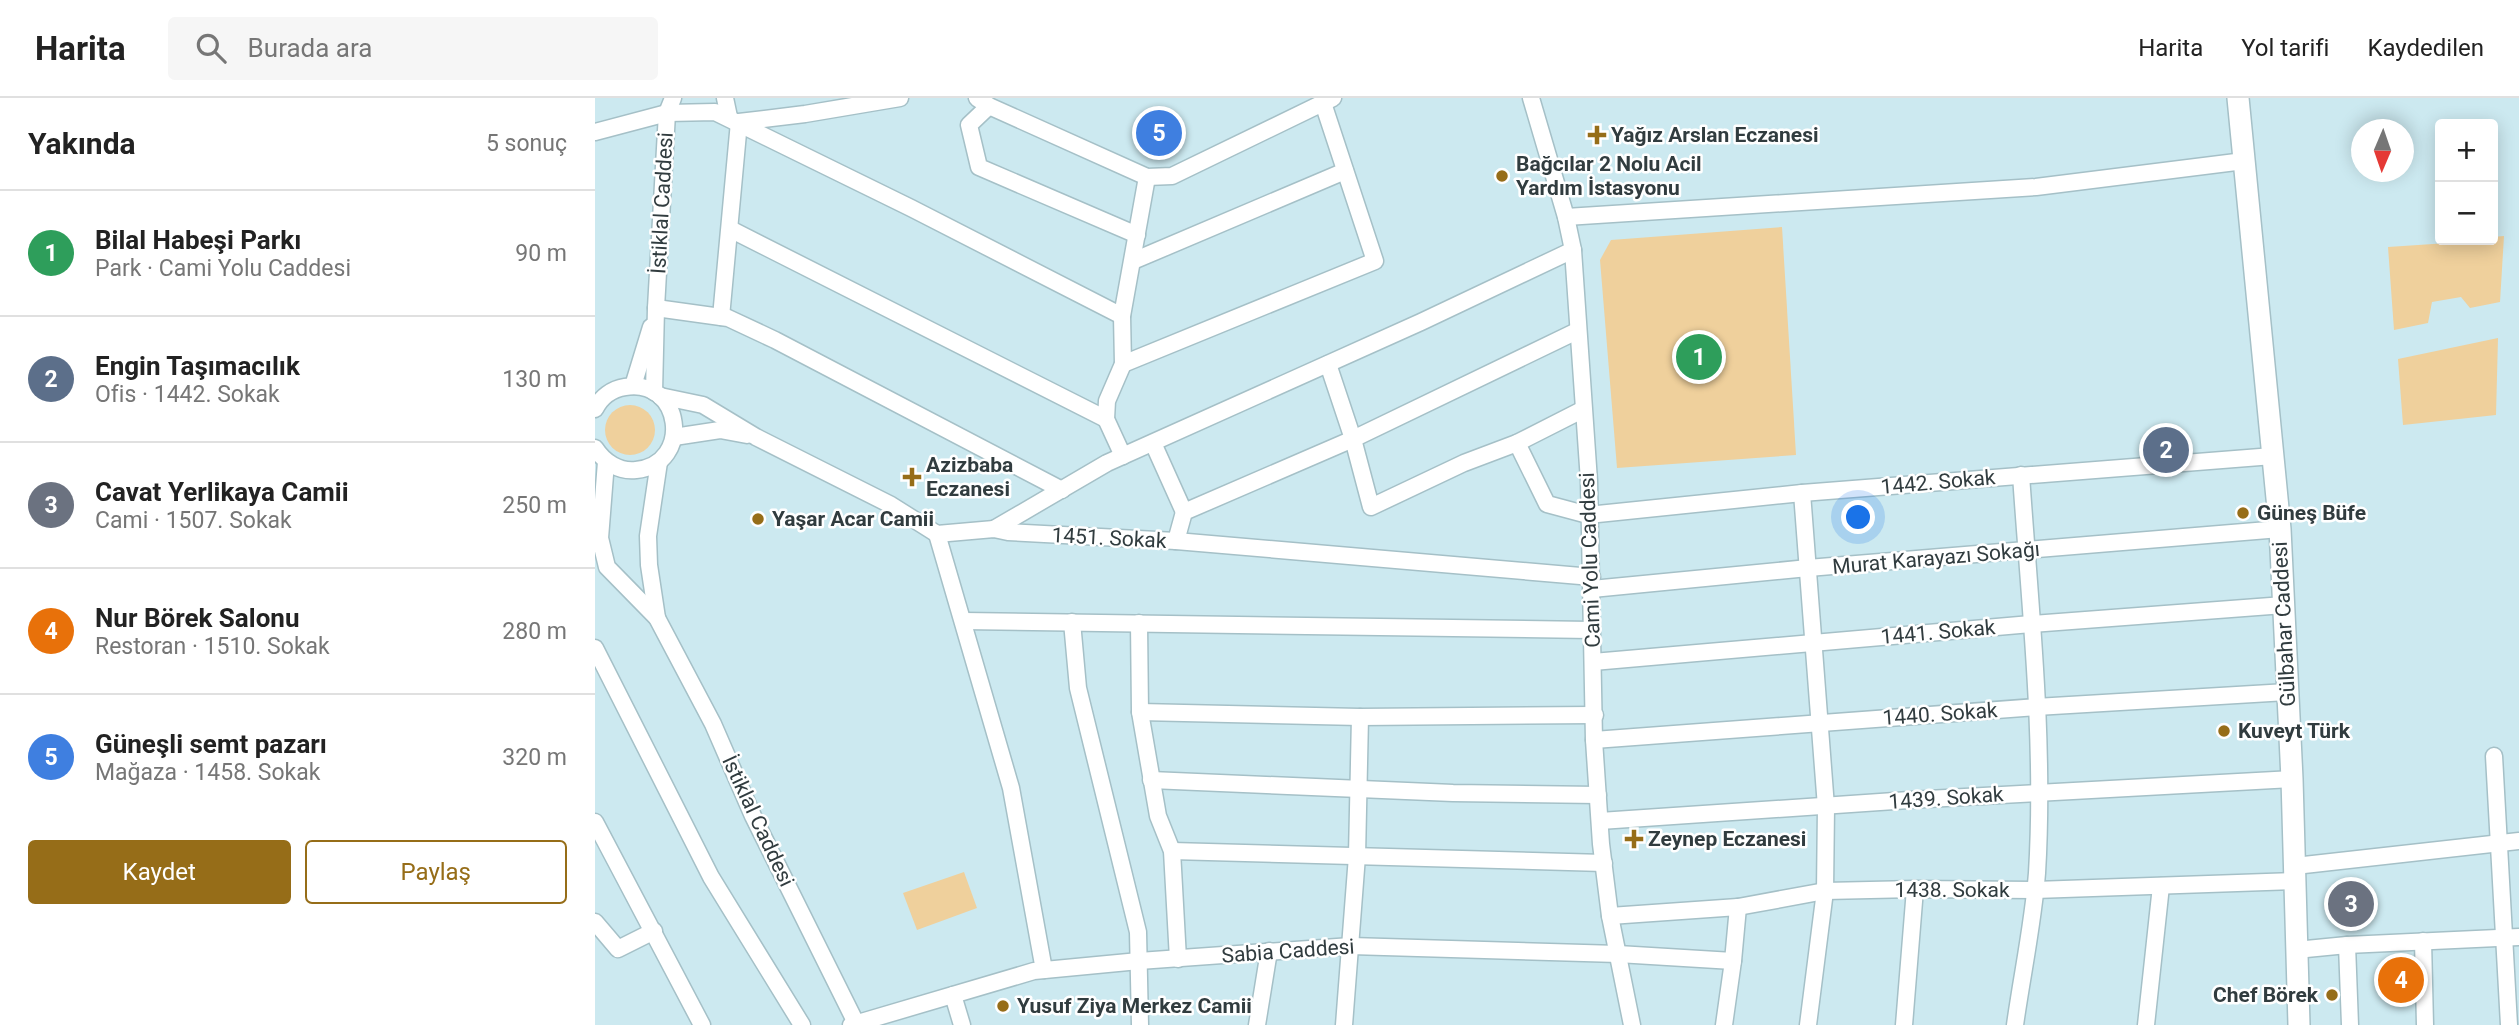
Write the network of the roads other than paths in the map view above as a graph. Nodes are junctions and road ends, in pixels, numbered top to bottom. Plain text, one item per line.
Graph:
1 (725, 98) edge
2 (900, 98) edge
3 (1531, 98) edge
4 (2238, 98) edge
5 (1328, 101) edge
6 (983, 102) edge
7 (670, 105) edge
8 (734, 120) junction
9 (595, 132) edge
10 (2244, 161) junction
11 (1345, 171) junction
12 (1147, 177) junction
13 (1566, 217) junction
14 (730, 229) junction
15 (1137, 235) junction
16 (1573, 250) junction
17 (1133, 261) junction
18 (656, 308) junction
19 (1122, 316) junction
20 (721, 317) junction
21 (1577, 331) junction
22 (1123, 364) junction
23 (1328, 364) junction
24 (633, 386) junction
25 (657, 394) junction
26 (595, 409) edge
27 (1582, 410) junction
28 (1106, 419) junction
29 (756, 437) junction
30 (674, 438) junction
31 (1353, 439) junction
32 (1153, 443) junction
33 (1517, 443) junction
34 (598, 453) edge
35 (1123, 456) junction
36 (2273, 456) junction
37 (659, 462) junction
38 (2021, 475) junction
39 (1062, 490) junction
40 (1802, 493) junction
41 (1184, 512) junction
42 (1588, 515) junction
43 (994, 529) junction
44 (2280, 529) junction
45 (937, 534) junction
46 (598, 540) edge
47 (1176, 541) junction
48 (2026, 551) junction
49 (601, 567) edge
50 (1808, 568) junction
51 (1592, 583) junction
52 (2284, 605) junction
53 (657, 618) junction
54 (963, 621) junction
55 (1072, 622) junction
56 (1139, 623) junction
57 (2031, 624) junction
58 (1591, 630) junction
59 (1813, 642) junction
60 (595, 648) edge
61 (1593, 662) junction
62 (2287, 692) junction
63 (2036, 707) junction
64 (1140, 712) junction
65 (1595, 715) junction
66 (1360, 717) junction
67 (1820, 724) junction
68 (1594, 740) junction
69 (2494, 756) dead end
70 (2292, 779) junction
71 (1151, 780) junction
72 (1358, 789) junction
73 (2038, 792) junction
74 (1598, 795) junction
75 (1826, 807) junction
76 (1600, 821) junction
77 (595, 822) edge
78 (2519, 841) edge
79 (2499, 842) junction
80 (1172, 851) junction
81 (1357, 856) junction
82 (1604, 863) junction
83 (2295, 874) junction
84 (2161, 886) junction
85 (1915, 889) junction
86 (2035, 890) junction
87 (1825, 891) junction
88 (1738, 906) junction
89 (1610, 916) junction
90 (595, 922) edge
91 (653, 931) junction
92 (2512, 937) edge
93 (2423, 941) junction
94 (2347, 945) junction
95 (1351, 946) junction
96 (2296, 950) junction
97 (1269, 951) junction
98 (1618, 954) junction
99 (1178, 959) junction
100 (1139, 961) junction
101 (1734, 961) junction
102 (1044, 970) junction
103 (953, 995) junction
104 (855, 1024) edge
105 (702, 1025) edge
106 (802, 1025) edge
107 (963, 1025) edge
108 (1140, 1025) edge
109 (1257, 1025) edge
110 (1344, 1025) edge
111 (1632, 1025) edge
112 (1724, 1025) edge
113 (1808, 1025) edge
114 (1904, 1025) edge
115 (2015, 1025) edge
116 (2146, 1025) edge
117 (2299, 1025) edge
118 (2350, 1025) edge
119 (2425, 1025) edge
120 (2509, 1025) edge

1 - 8 street
2 - 8 street
3 - 13 street, Cami Yolu Caddesi
4 - 10 main road, Gülbahar Caddesi
5 - 11 street
5 - 12 street
6 - 12 street
6 - 15 street
7 - 8 street
7 - 9 street
7 - 18 street, İstiklal Caddesi
8 - 14 street
8 - 19 street
10 - 13 street
10 - 36 main road, Gülbahar Caddesi
11 - 17 street
11 - 22 street
12 - 15 street
13 - 16 street, Cami Yolu Caddesi
14 - 20 street
14 - 28 street
15 - 17 street
16 - 21 street, Cami Yolu Caddesi
16 - 23 street
17 - 19 street
18 - 20 street
18 - 24 street, İstiklal Caddesi
18 - 25 street, İstiklal Caddesi
19 - 22 street
20 - 39 street
21 - 27 street, Cami Yolu Caddesi
21 - 31 street
22 - 28 street
23 - 31 street
23 - 32 street
24 - 25 street
24 - 26 street
25 - 29 street
25 - 30 street
27 - 33 street
27 - 42 street, Cami Yolu Caddesi
28 - 35 street
29 - 30 street
29 - 45 street
30 - 37 street
31 - 33 street
31 - 41 street
32 - 35 street
32 - 41 street
33 - 42 street, 1442. Sokak
34 - 37 street
34 - 46 street, İstiklal Caddesi
35 - 39 street
36 - 38 street, 1442. Sokak
36 - 44 main road, Gülbahar Caddesi
37 - 53 street, İstiklal Caddesi
38 - 40 street, 1442. Sokak
38 - 48 street
39 - 43 street
40 - 42 street, 1442. Sokak
40 - 50 street
41 - 47 street
42 - 51 street, Cami Yolu Caddesi
43 - 45 street, 1451. Sokak
43 - 47 street, 1451. Sokak
44 - 48 street, Murat Karayazı Sokağı
44 - 52 main road, Gülbahar Caddesi
45 - 54 street
46 - 49 street, İstiklal Caddesi
47 - 51 street, 1451. Sokak
48 - 50 street, Murat Karayazı Sokağı
48 - 57 street
49 - 53 street, İstiklal Caddesi
50 - 51 street, Murat Karayazı Sokağı
50 - 59 street
51 - 58 street, Cami Yolu Caddesi
52 - 57 street, 1441. Sokak
52 - 62 main road, Gülbahar Caddesi
53 - 104 street, İstiklal Caddesi
54 - 55 street
54 - 102 street
55 - 56 street
55 - 100 street
56 - 58 street
56 - 64 street
57 - 59 street, 1441. Sokak
57 - 63 street
58 - 61 street, Cami Yolu Caddesi
59 - 61 street, 1441. Sokak
59 - 67 street
60 - 106 street
61 - 65 street, Cami Yolu Caddesi
62 - 63 street, 1440. Sokak
62 - 70 main road, Gülbahar Caddesi
63 - 67 street, 1440. Sokak
63 - 73 street
64 - 66 street
64 - 71 street
65 - 66 street
65 - 68 street, Cami Yolu Caddesi
66 - 72 street
67 - 68 street, 1440. Sokak
67 - 75 street
68 - 74 street, Cami Yolu Caddesi
69 - 79 street
70 - 73 street, 1439. Sokak
70 - 83 main road, Gülbahar Caddesi
71 - 72 street
71 - 80 street
72 - 74 street
72 - 81 street
73 - 75 street, 1439. Sokak
73 - 86 street
74 - 76 street, Cami Yolu Caddesi
75 - 76 street, 1439. Sokak
75 - 87 street
76 - 82 street, Cami Yolu Caddesi
77 - 91 street
78 - 79 street, 1438. Sokak
79 - 83 street, 1438. Sokak
79 - 92 street
80 - 81 street
80 - 99 street
81 - 82 street
81 - 95 street
82 - 89 street, Cami Yolu Caddesi
83 - 84 street, 1438. Sokak
83 - 96 main road, Gülbahar Caddesi
84 - 86 street, 1438. Sokak
84 - 116 street
85 - 86 street, 1438. Sokak
85 - 87 street, 1438. Sokak
85 - 114 street
86 - 115 street
87 - 88 street, 1438. Sokak
87 - 113 street
88 - 89 street, 1438. Sokak
88 - 101 street
89 - 98 street, Cami Yolu Caddesi
90 - 91 street
91 - 105 street
92 - 93 street
92 - 120 street
93 - 94 street
93 - 119 street
94 - 96 street
94 - 118 street
95 - 97 street, Sabia Caddesi
95 - 98 street, Sabia Caddesi
95 - 110 street
96 - 117 main road, Gülbahar Caddesi
97 - 99 street, Sabia Caddesi
97 - 109 street
98 - 101 street, Sabia Caddesi
98 - 111 street, Cami Yolu Caddesi
99 - 100 street, Sabia Caddesi
100 - 102 street, Sabia Caddesi
100 - 108 street
101 - 112 street
102 - 103 street, Sabia Caddesi
103 - 104 street, Sabia Caddesi
103 - 107 street

